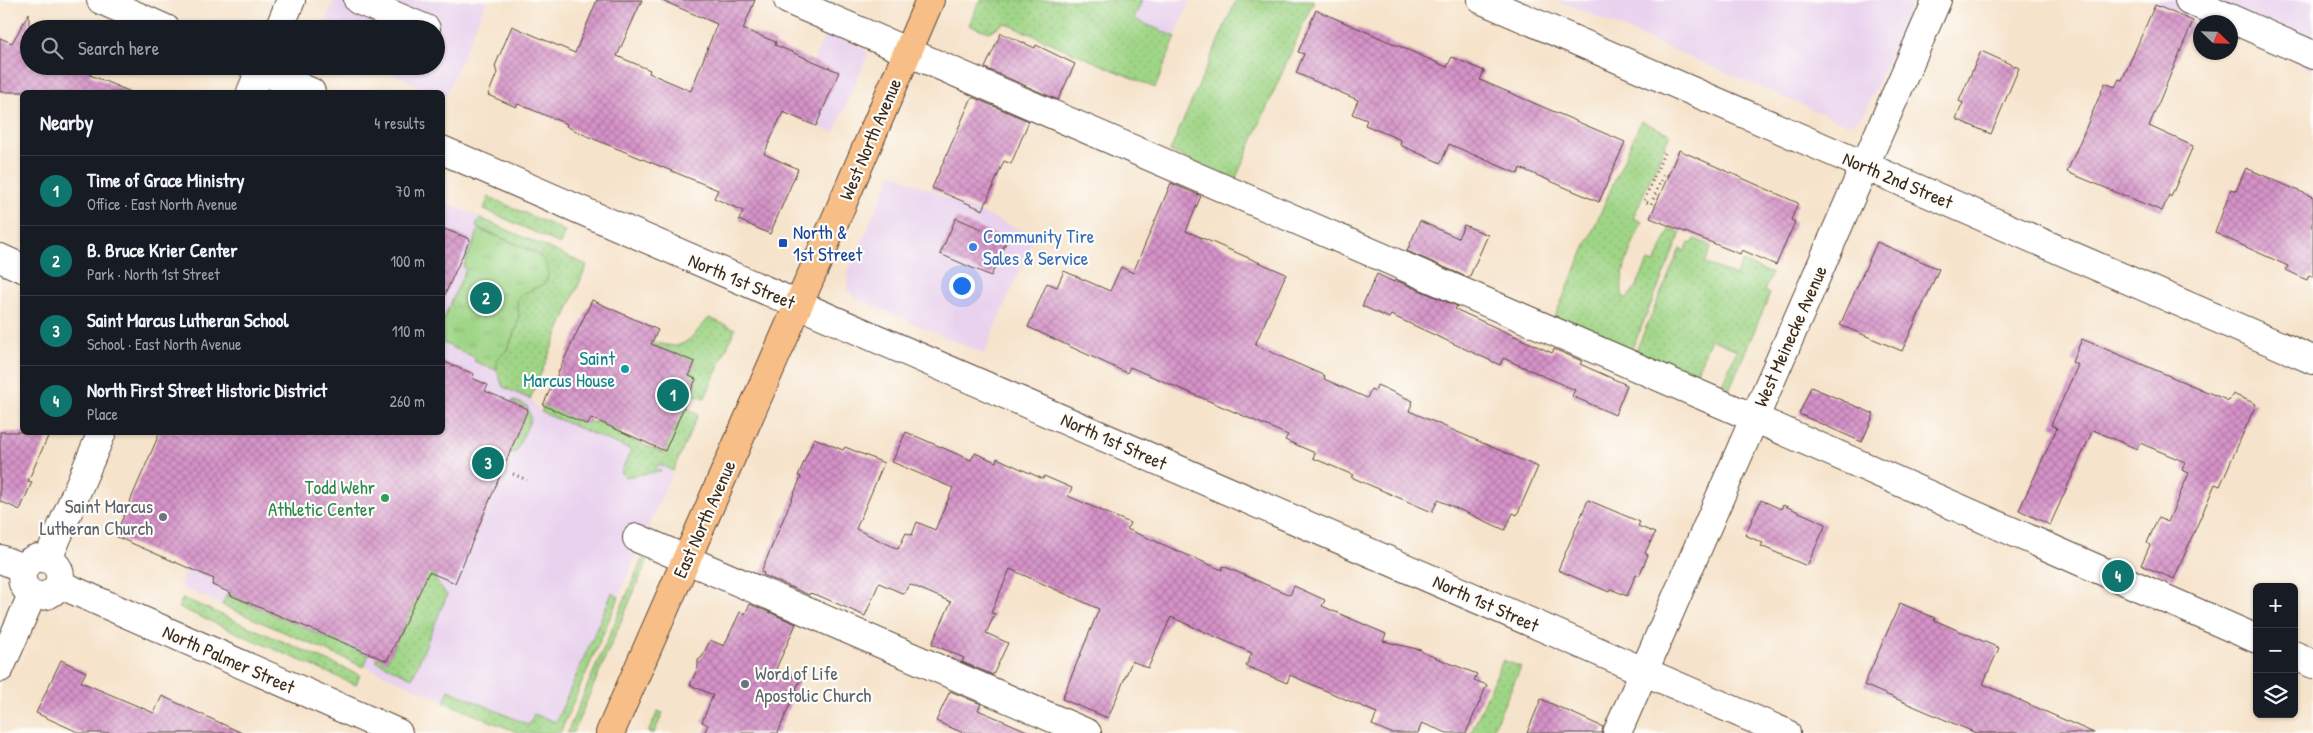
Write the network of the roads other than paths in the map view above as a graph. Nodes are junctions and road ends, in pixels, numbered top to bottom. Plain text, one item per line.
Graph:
1 (101, 0) edge
2 (291, 0) edge
3 (358, 0) edge
4 (788, 0) edge
5 (930, 0) edge
6 (1482, 0) edge
7 (1937, 0) edge
8 (2188, 0) edge
9 (146, 20) edge
10 (283, 20) edge
11 (405, 20) edge
12 (907, 52) junction
13 (2313, 55) edge
14 (259, 75) edge
15 (305, 90) edge
16 (445, 151) edge
17 (1866, 166) junction
18 (0, 258) edge
19 (20, 267) edge
20 (798, 305) junction
21 (2313, 360) edge
22 (1754, 418) junction
23 (100, 435) edge
24 (637, 538) dead end
25 (686, 560) junction
26 (24, 562) edge
27 (59, 584) junction
28 (32, 595) junction
29 (2253, 637) edge
30 (2298, 657) edge
31 (2313, 664) edge
32 (0, 668) edge
33 (1644, 672) junction
34 (398, 733) edge
35 (610, 733) edge
36 (1087, 733) edge
37 (1617, 733) edge
38 (1786, 733) edge

1 - 9 street
2 - 10 street
3 - 11 street
4 - 12 street
5 - 12 main road, West North Avenue
6 - 17 street, North 2nd Street
7 - 17 street, West Meinecke Avenue
8 - 13 street
12 - 20 main road, West North Avenue
12 - 22 street
14 - 15 street
16 - 20 street, North 1st Street
17 - 21 street, North 2nd Street
17 - 22 street, West Meinecke Avenue
18 - 19 street
20 - 25 main road, East North Avenue
20 - 33 street, North 1st Street
22 - 29 street
22 - 33 street, West Meinecke Avenue
23 - 26 street
24 - 25 street
25 - 35 main road, East North Avenue
25 - 36 street
26 - 27 street
26 - 28 street
27 - 28 street
27 - 34 street, North Palmer Street
28 - 32 street
30 - 31 street
33 - 37 street, West Meinecke Avenue
33 - 38 street, North 1st Street

